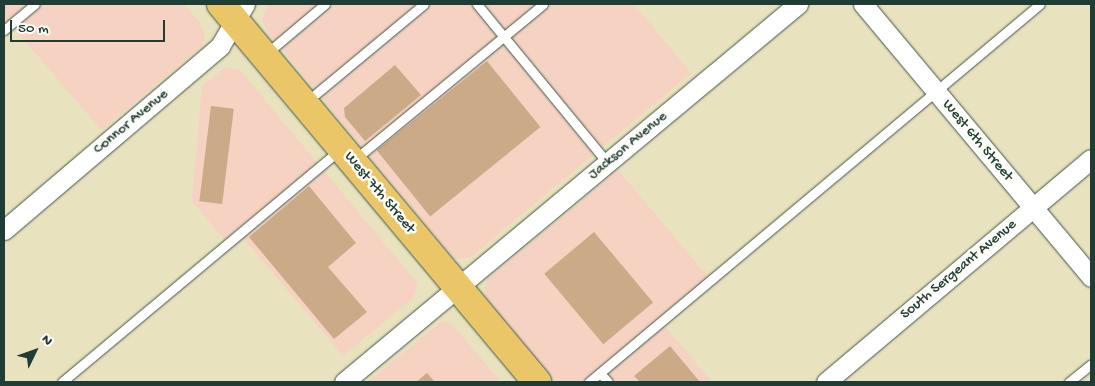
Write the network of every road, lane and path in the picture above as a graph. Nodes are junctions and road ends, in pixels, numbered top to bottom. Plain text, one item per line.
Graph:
1 (35, 4) edge
2 (325, 4) edge
3 (424, 4) edge
4 (477, 4) edge
5 (543, 4) edge
6 (798, 4) edge
7 (863, 4) edge
8 (1040, 4) edge
9 (234, 10) edge
10 (4, 30) edge
11 (504, 36) junction
12 (265, 55) junction
13 (935, 90) junction
14 (304, 104) junction
15 (347, 155) junction
16 (1091, 159) edge
17 (608, 162) junction
18 (1033, 208) junction
19 (4, 230) edge
20 (1091, 277) edge
21 (457, 287) junction
22 (1091, 364) edge
23 (600, 373) junction
24 (62, 382) edge
25 (344, 382) edge
26 (537, 382) edge
27 (589, 382) edge
28 (608, 382) edge
29 (826, 382) edge
30 (1069, 382) edge

1 - 10 lane
2 - 12 lane
3 - 14 lane
4 - 11 lane
5 - 11 lane
6 - 17 street, Jackson Avenue
7 - 13 street, West 6th Street
8 - 13 lane
9 - 12 main road, West 7th Street
9 - 19 street, Connor Avenue
11 - 15 lane
11 - 17 lane
12 - 14 main road, West 7th Street
13 - 18 street, West 6th Street
13 - 23 lane
14 - 15 main road, West 7th Street
15 - 21 main road, West 7th Street
15 - 24 lane
16 - 18 street, South Sergeant Avenue
17 - 21 street, Jackson Avenue
18 - 20 street, West 6th Street
18 - 29 street, South Sergeant Avenue
21 - 25 street, Jackson Avenue
21 - 26 main road, West 7th Street
22 - 30 lane
23 - 27 lane
23 - 28 lane

